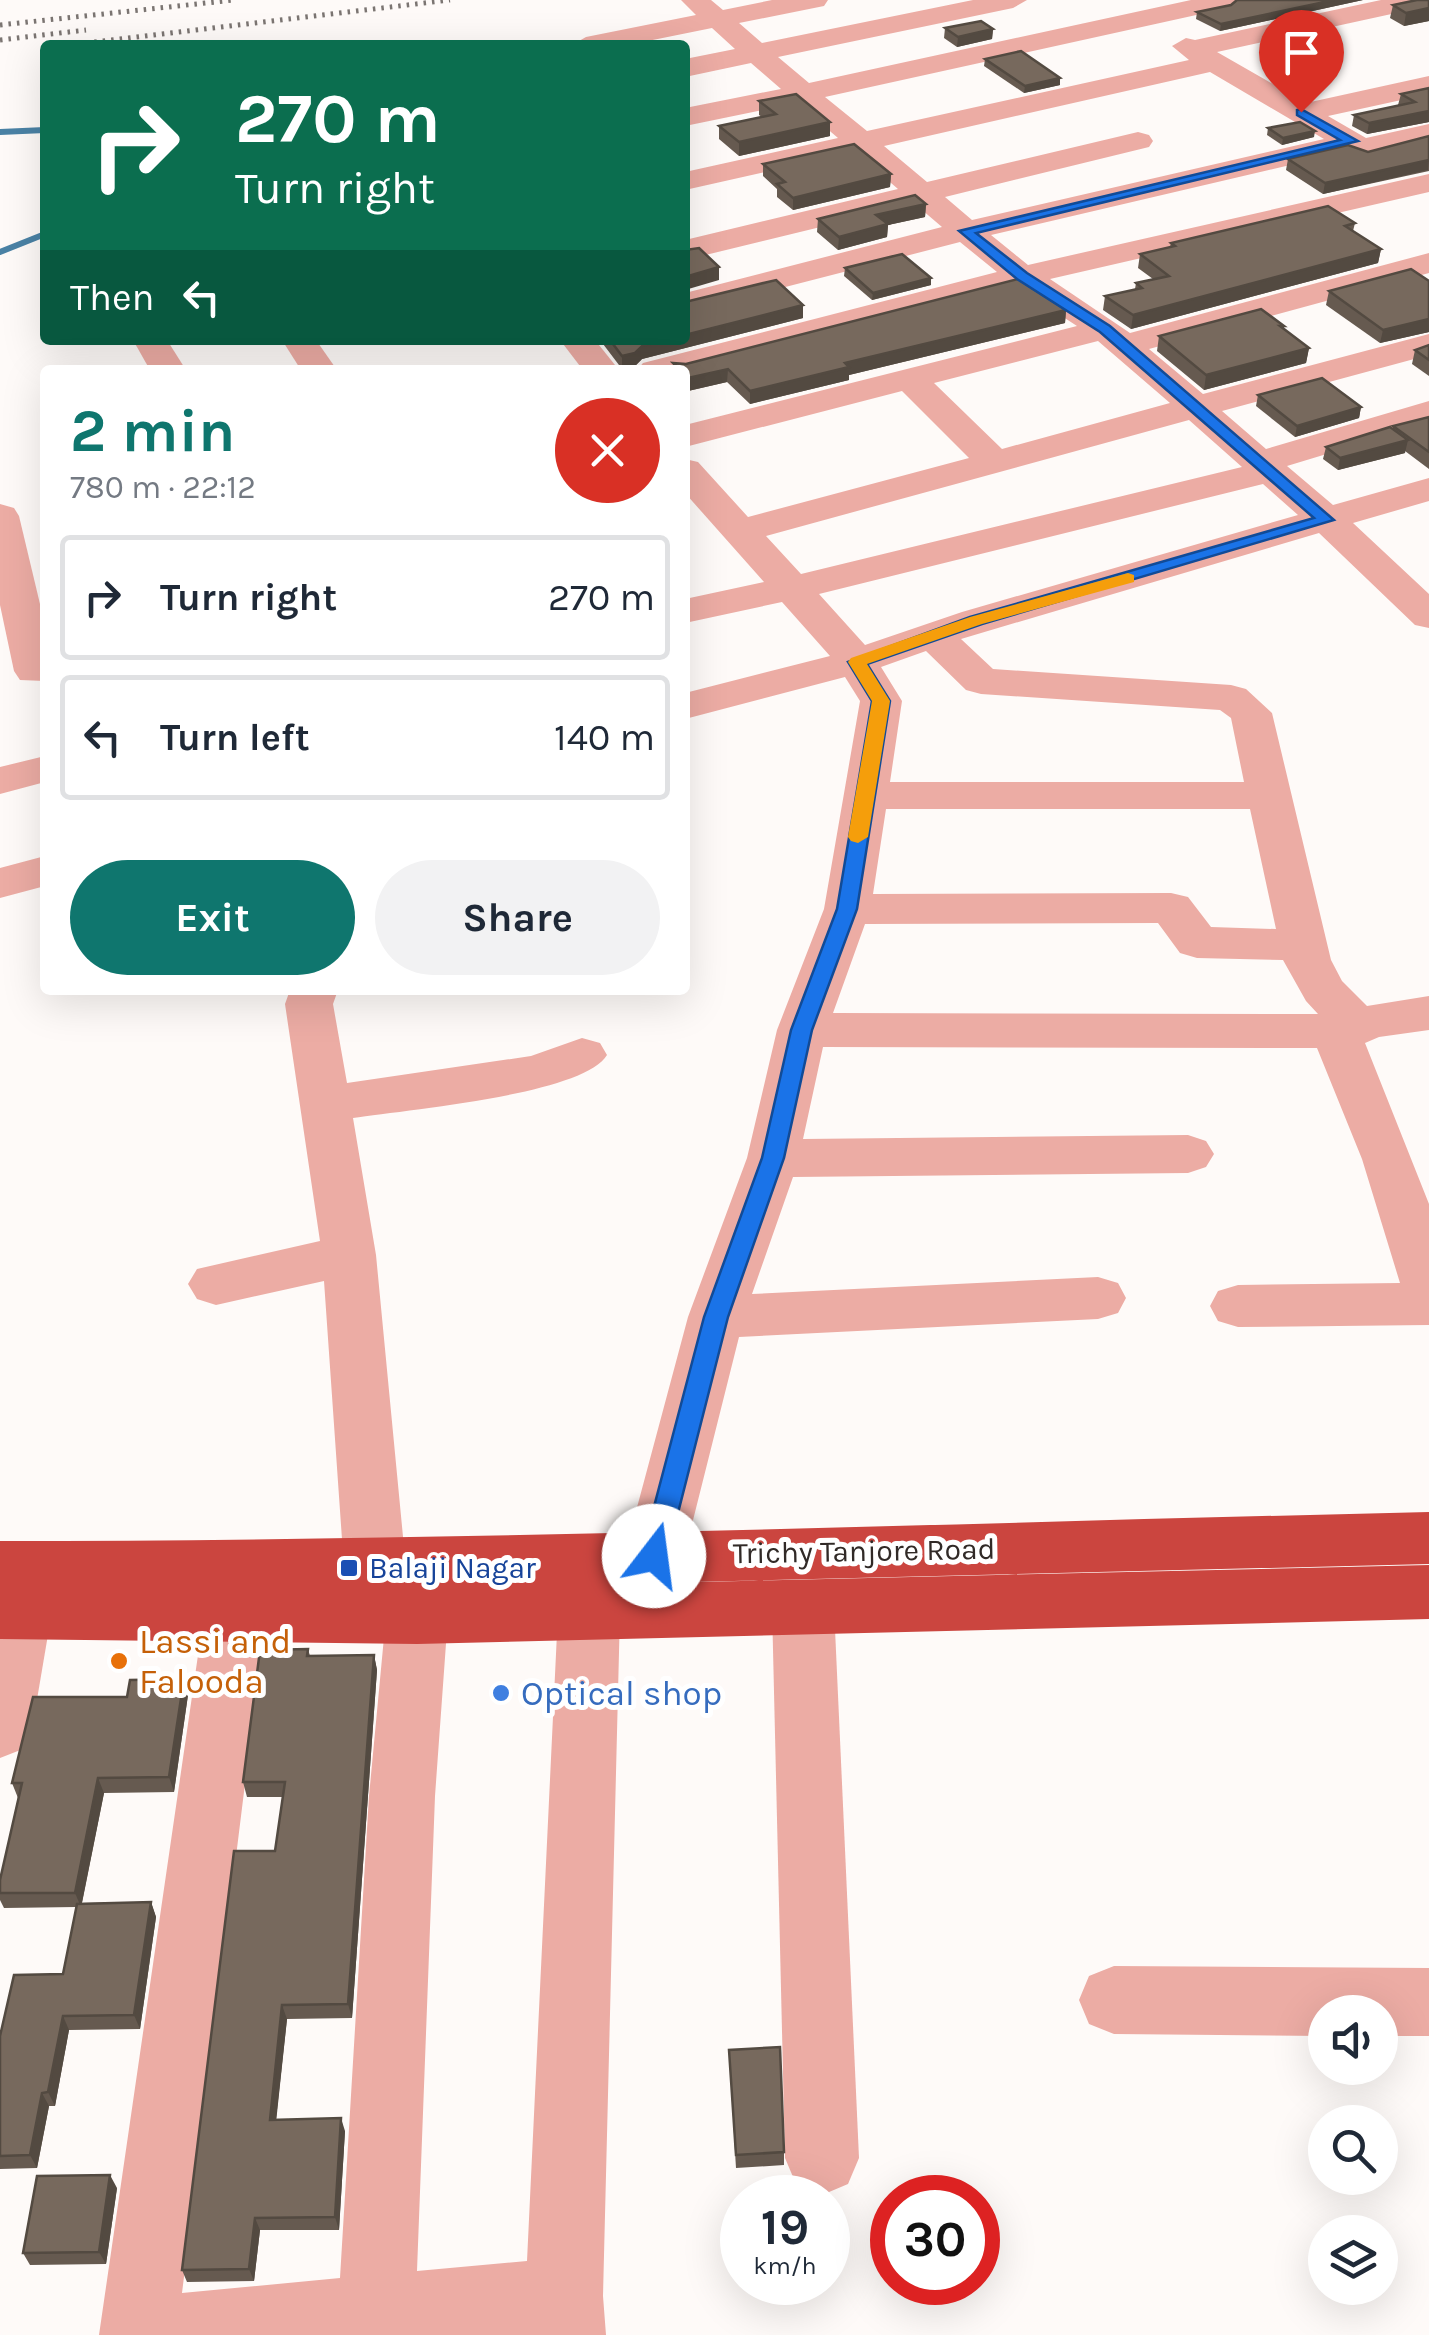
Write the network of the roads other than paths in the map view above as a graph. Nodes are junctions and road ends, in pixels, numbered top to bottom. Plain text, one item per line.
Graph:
1 (814, 0) edge
2 (1012, 0) edge
3 (1107, 0) edge
4 (1228, 0) edge
5 (1418, 0) edge
6 (705, 9) edge
7 (1140, 18) junction
8 (603, 40) edge
9 (999, 53) junction
10 (756, 54) junction
11 (1203, 56) junction
12 (690, 67) edge
13 (1429, 86) edge
14 (803, 93) junction
15 (1066, 94) junction
16 (1301, 112) junction
17 (690, 116) edge
18 (1429, 133) edge
19 (856, 141) junction
20 (1138, 141) junction
21 (1357, 144) junction
22 (1195, 177) junction
23 (690, 179) edge
24 (1426, 186) edge
25 (923, 192) junction
26 (1104, 199) junction
27 (966, 231) junction
28 (1169, 242) junction
29 (690, 249) edge
30 (1429, 264) edge
31 (1022, 276) junction
32 (690, 302) edge
33 (1114, 337) junction
34 (1429, 344) edge
35 (581, 345) edge
36 (597, 365) edge
37 (675, 365) edge
38 (911, 380) junction
39 (1198, 409) junction
40 (1429, 412) edge
41 (690, 435) edge
42 (995, 463) junction
43 (1263, 467) junction
44 (690, 475) edge
45 (1420, 501) edge
46 (0, 516) edge
47 (1326, 520) junction
48 (741, 530) junction
49 (690, 571) edge
50 (770, 591) junction
51 (1422, 603) edge
52 (690, 610) edge
53 (951, 630) junction
54 (857, 662) junction
55 (27, 674) edge
56 (690, 705) edge
57 (40, 771) edge
58 (0, 781) edge
59 (1268, 794) junction
60 (864, 796) junction
61 (40, 872) edge
62 (0, 883) edge
63 (847, 909) junction
64 (1327, 990) junction
65 (312, 995) edge
66 (1429, 1013) edge
67 (802, 1030) junction
68 (582, 1056) dead end
69 (325, 1104) junction
70 (1188, 1154) dead end
71 (773, 1158) junction
72 (1409, 1158) edge
73 (349, 1255) junction
74 (216, 1284) dead end
75 (1429, 1289) edge
76 (1098, 1298) dead end
77 (1429, 1304) edge
78 (1238, 1306) dead end
79 (716, 1317) junction
80 (1429, 1538) edge
81 (654, 1556) junction
82 (396, 1592) junction
83 (1429, 1592) edge
84 (7, 1596) edge
85 (803, 1607) junction
86 (589, 1612) junction
87 (235, 1614) junction
88 (0, 1729) edge
89 (1114, 2000) dead end
90 (1429, 2002) edge
91 (822, 2158) dead end
92 (377, 2314) junction
93 (566, 2316) edge
94 (269, 2330) edge
95 (138, 2335) edge
96 (153, 2335) edge

1 - 6 street
2 - 10 street
3 - 7 street
4 - 7 street
5 - 11 street
6 - 8 street
6 - 10 street
7 - 9 street
7 - 11 street
9 - 14 street
9 - 15 street
10 - 12 street
10 - 14 street
11 - 15 street
11 - 16 street
13 - 16 street
14 - 17 street
14 - 19 street
15 - 19 street
15 - 20 street
16 - 21 street
18 - 21 street
19 - 23 street
19 - 25 street
20 - 22 street
20 - 25 street
21 - 22 street
21 - 24 street
22 - 26 street
24 - 28 street
25 - 27 street
25 - 29 street
26 - 27 street
26 - 28 street
27 - 31 street
27 - 32 street
28 - 31 street
30 - 33 street
31 - 33 street
31 - 37 street
33 - 38 street
33 - 39 street
34 - 39 street
35 - 36 street
38 - 41 street
38 - 42 street
39 - 42 street
39 - 43 street
40 - 43 street
42 - 48 street
43 - 47 street
43 - 50 street
44 - 48 street
45 - 47 street
46 - 55 street
47 - 51 street
47 - 53 street
48 - 50 street
49 - 50 street
50 - 52 street
50 - 54 street
53 - 54 street
53 - 59 street
54 - 56 street
54 - 60 street
57 - 58 street
59 - 60 street
59 - 64 street
60 - 63 street
61 - 62 street
63 - 64 street
63 - 67 street
64 - 66 street
64 - 67 street
64 - 72 street
65 - 69 street
67 - 71 street
68 - 69 street
69 - 73 street
70 - 71 street
71 - 79 street
72 - 75 street
73 - 74 street
73 - 82 street
76 - 79 street
77 - 78 street
79 - 81 street
80 - 81 highway, Trichy Tanjore Road
81 - 82 highway, Trichy Tanjore Road
82 - 84 highway, Trichy Tanjore Road
82 - 86 highway, Trichy Tanjore Road
82 - 87 highway, Trichy Tanjore Road
82 - 92 street
83 - 85 highway, Trichy Tanjore Road
84 - 87 highway, Trichy Tanjore Road
84 - 88 street
85 - 86 highway, Trichy Tanjore Road
85 - 91 street
86 - 93 street
87 - 95 street
89 - 90 street
92 - 93 street
92 - 94 street
94 - 96 street

